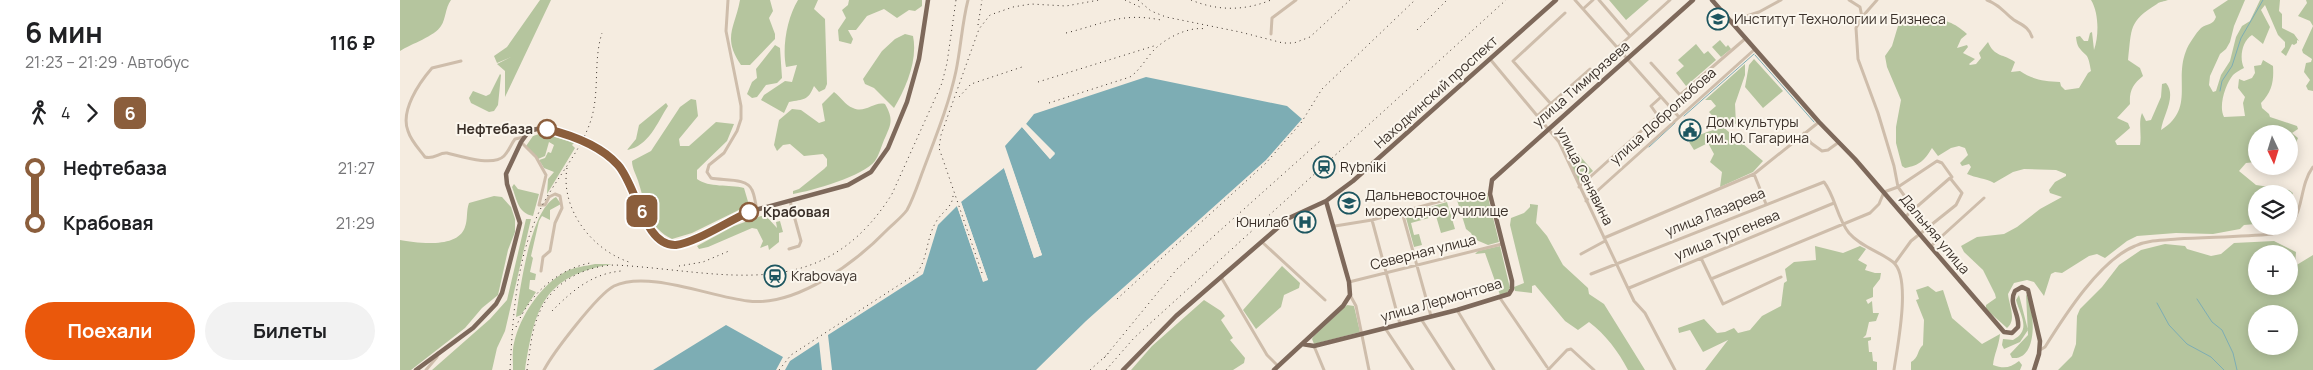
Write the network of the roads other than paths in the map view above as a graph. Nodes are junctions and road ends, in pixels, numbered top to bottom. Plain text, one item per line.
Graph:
1 (728, 0) edge
2 (928, 0) edge
3 (968, 0) edge
4 (1296, 0) edge
5 (1556, 0) edge
6 (1575, 0) edge
7 (1593, 0) edge
8 (1598, 0) edge
9 (1670, 0) edge
10 (1693, 0) edge
11 (1712, 0) edge
12 (1781, 0) edge
13 (1849, 0) edge
14 (1877, 0) edge
15 (1988, 0) edge
16 (1583, 9) junction
17 (1565, 13) dead end
18 (1862, 17) junction
19 (1731, 21) junction
20 (1271, 34) dead end
21 (1630, 36) junction
22 (2032, 37) dead end
23 (1746, 38) junction
24 (1617, 48) junction
25 (1755, 49) junction
26 (1490, 59) junction
27 (1626, 59) junction
28 (461, 61) dead end
29 (1651, 63) dead end
30 (1600, 82) junction
31 (1661, 97) junction
32 (1551, 104) junction
33 (1538, 115) junction
34 (1679, 118) junction
35 (1819, 122) junction
36 (1548, 128) junction
37 (1804, 133) junction
38 (524, 137) junction
39 (521, 142) junction
40 (1839, 142) junction
41 (2313, 167) edge
42 (1754, 174) junction
43 (1952, 177) junction
44 (1580, 186) junction
45 (1898, 187) junction
46 (1489, 188) joint
47 (1884, 192) junction
48 (1452, 198) dead end
49 (1984, 198) dead end
50 (1326, 200) junction
51 (790, 201) junction
52 (1586, 201) junction
53 (1834, 203) junction
54 (1766, 204) junction
55 (757, 209) junction
56 (1914, 209) junction
57 (1402, 212) junction
58 (1905, 217) junction
59 (1372, 220) junction
60 (1844, 224) junction
61 (1334, 226) junction
62 (1921, 235) junction
63 (1605, 239) junction
64 (1261, 241) junction
65 (1501, 244) junction
66 (1931, 246) junction
67 (789, 249) dead end
68 (1580, 254) dead end
69 (1701, 258) junction
70 (1616, 263) junction
71 (1895, 263) junction
72 (1416, 265) junction
73 (541, 271) dead end
74 (1387, 272) junction
75 (1591, 274) dead end
76 (1221, 277) junction
77 (1781, 277) dead end
78 (1711, 279) junction
79 (1349, 282) junction
80 (1629, 288) junction
81 (1350, 295) junction
82 (1500, 298) junction
83 (1325, 300) dead end
84 (1457, 310) junction
85 (1431, 316) junction
86 (1421, 319) junction
87 (1400, 324) junction
88 (1386, 328) junction
89 (1363, 334) junction
90 (1302, 344) junction
91 (1314, 346) junction
92 (2040, 350) junction
93 (438, 352) junction
94 (1276, 368) edge
95 (1547, 369) edge
96 (416, 370) edge
97 (426, 370) edge
98 (544, 370) edge
99 (1123, 370) edge
100 (1324, 370) edge
101 (1369, 370) edge
102 (1413, 370) edge
103 (1454, 370) edge
104 (1494, 370) edge
105 (1594, 370) edge
106 (1675, 370) edge
107 (1894, 370) edge
108 (2034, 370) edge

1 - 55 street
2 - 51 main road
3 - 98 street
4 - 20 street
5 - 26 main road, Находкинский проспект
6 - 16 street
7 - 16 street
8 - 21 street
9 - 21 street
10 - 27 main road, улица Тимирязева
11 - 19 main road, Дальняя улица
12 - 19 street
13 - 18 street
14 - 18 street
15 - 22 street
16 - 24 street
17 - 32 street
18 - 45 street
19 - 23 main road, Дальняя улица
21 - 24 street
23 - 25 main road, Дальняя улица
23 - 29 street
24 - 27 street
25 - 34 street, улица Добролюбова
25 - 35 main road, Дальняя улица
26 - 33 street, улица Сенявина
26 - 50 main road, Находкинский проспект
27 - 30 main road, улица Тимирязева
27 - 31 street
28 - 38 street
30 - 32 street
30 - 36 main road, улица Тимирязева
31 - 34 street
31 - 44 street
32 - 33 street
33 - 36 street, улица Сенявина
34 - 52 street, улица Добролюбова
35 - 37 street
35 - 40 main road, Дальняя улица
36 - 44 street, улица Сенявина
36 - 46 main road, улица Тимирязева
37 - 40 street
37 - 42 street
38 - 39 main road
38 - 55 main road
39 - 73 street
39 - 93 main road
40 - 47 main road, Дальняя улица
41 - 92 street
42 - 54 street
42 - 63 street
43 - 45 street
43 - 56 street
43 - 62 street
44 - 52 street, улица Сенявина
45 - 47 street
45 - 56 street
46 - 65 main road, улица Лермонтова
47 - 58 main road, Дальняя улица
47 - 60 street
48 - 57 street
49 - 66 street
50 - 61 main road
50 - 64 main road, Находкинский проспект
51 - 55 main road
51 - 67 street
52 - 63 street, улица Сенявина
53 - 54 street, улица Лазарева
53 - 60 street
53 - 69 street, улица Тургенева
54 - 70 street, улица Лазарева
56 - 58 street
57 - 59 street
57 - 72 street
58 - 62 main road, Дальняя улица
59 - 61 street
59 - 74 street
60 - 71 street
60 - 78 street
61 - 79 main road
62 - 66 main road, Дальняя улица
62 - 71 street
63 - 68 street
63 - 70 street, улица Сенявина
64 - 76 main road, Находкинский проспект
64 - 83 street
65 - 72 street, Северная улица
65 - 82 main road, улица Лермонтова
66 - 92 main road, Дальняя улица
69 - 78 street
69 - 80 street, улица Тургенева
70 - 75 street, улица Лазарева
70 - 80 street, улица Сенявина
71 - 107 street
72 - 74 street, Северная улица
72 - 85 street
74 - 79 street, Северная улица
74 - 87 street
76 - 94 street
76 - 99 main road, Находкинский проспект
77 - 78 street
79 - 81 main road
80 - 106 street, улица Сенявина
81 - 89 street
81 - 90 main road
82 - 84 main road, улица Лермонтова
82 - 95 street
84 - 85 main road, улица Лермонтова
84 - 104 street
85 - 86 main road, улица Лермонтова
86 - 87 main road, улица Лермонтова
86 - 103 street
87 - 88 main road, улица Лермонтова
88 - 89 main road, улица Лермонтова
88 - 102 street
89 - 91 main road, улица Лермонтова
89 - 101 street
90 - 91 main road, улица Лермонтова
90 - 94 main road
91 - 100 street
92 - 108 main road
93 - 96 main road
93 - 97 street
95 - 105 street

